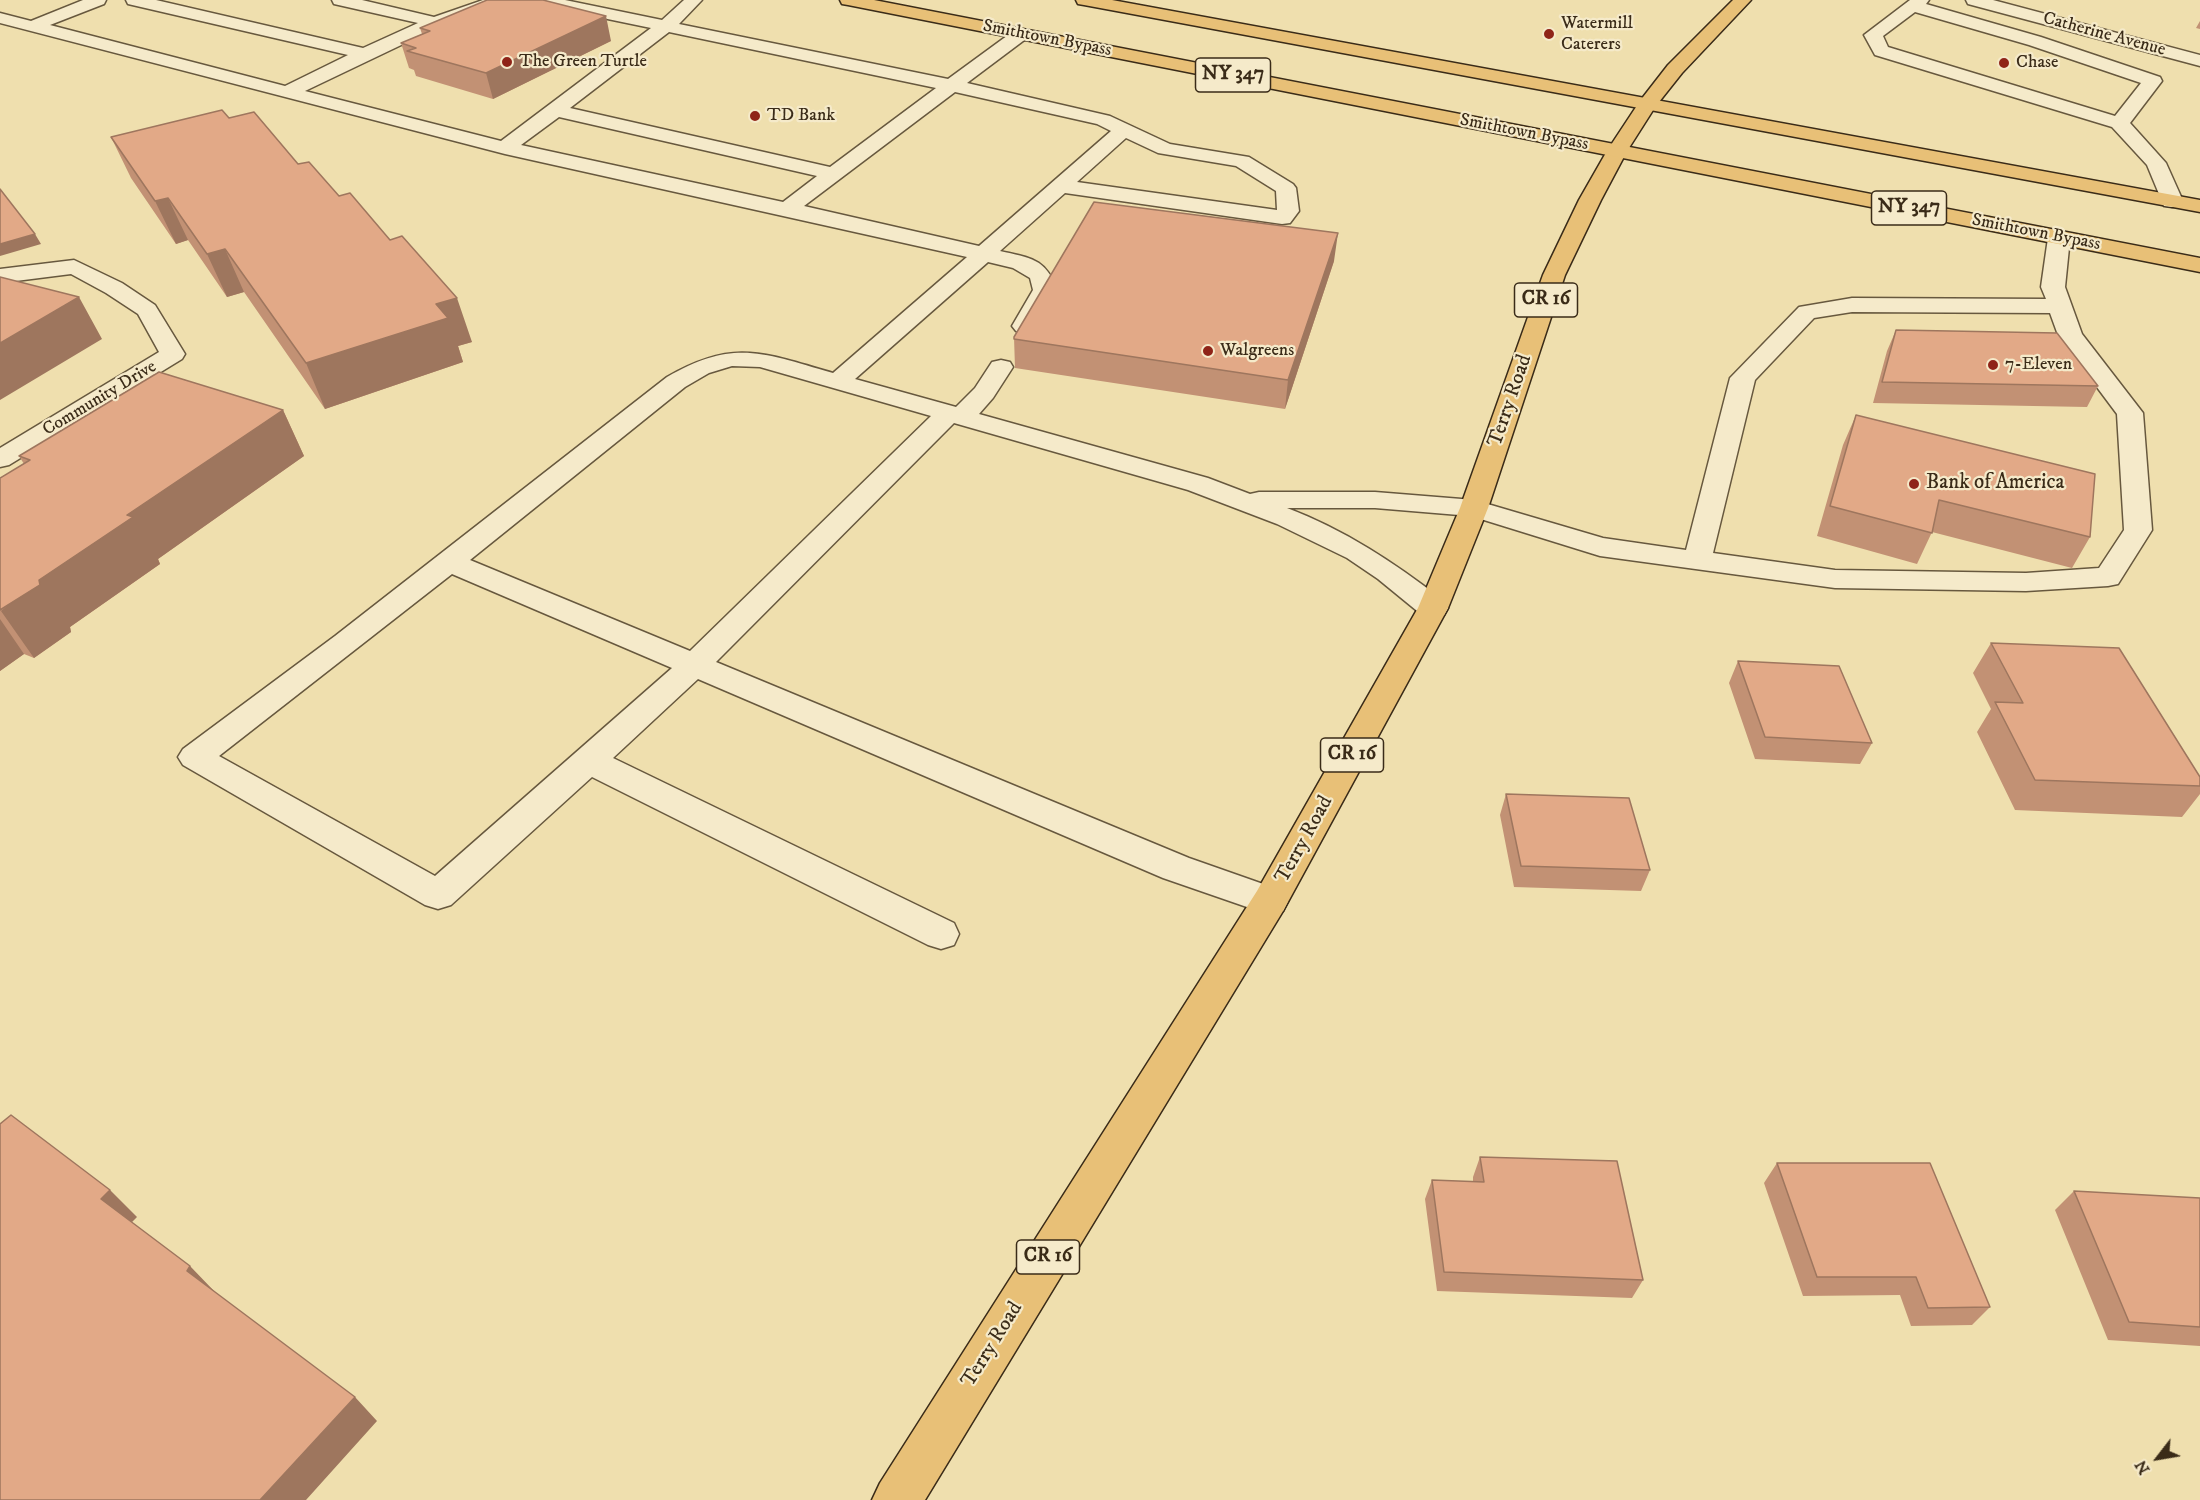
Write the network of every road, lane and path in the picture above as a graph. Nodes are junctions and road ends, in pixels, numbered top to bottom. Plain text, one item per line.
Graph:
1 (98, 0) edge
2 (134, 0) edge
3 (340, 0) edge
4 (500, 0) edge
5 (540, 0) edge
6 (694, 0) edge
7 (848, 0) edge
8 (1084, 0) edge
9 (1743, 0) edge
10 (1974, 0) edge
11 (1917, 3) edge
12 (0, 18) edge
13 (435, 22) junction
14 (667, 25) junction
15 (33, 26) junction
16 (1021, 34) junction
17 (365, 54) junction
18 (2200, 61) edge
19 (953, 86) junction
20 (289, 91) junction
21 (1647, 105) junction
22 (555, 110) junction
23 (2119, 123) junction
24 (1124, 130) junction
25 (505, 148) junction
26 (1617, 151) junction
27 (834, 174) junction
28 (1060, 186) junction
29 (2172, 201) junction
30 (2200, 206) edge
31 (787, 208) junction
32 (2059, 238) junction
33 (984, 254) junction
34 (2200, 266) edge
35 (0, 276) edge
36 (2060, 306) junction
37 (1015, 342) edge
38 (1001, 367) dead end
39 (838, 381) junction
40 (955, 415) junction
41 (0, 459) edge
42 (1242, 500) junction
43 (1474, 508) junction
44 (1697, 561) junction
45 (449, 562) junction
46 (1433, 608) junction
47 (694, 665) junction
48 (589, 761) junction
49 (1270, 902) junction
50 (941, 934) dead end
51 (897, 1500) edge

1 - 15 street
2 - 17 street
3 - 13 street
4 - 13 street
5 - 14 street
6 - 14 street
7 - 16 main road, Smithtown Bypass / NY 347
8 - 21 main road, NY 347
9 - 21 main road, Terry Road / CR 16
10 - 18 street, Catherine Avenue
11 - 23 street
11 - 23 street
12 - 15 street
13 - 17 street
14 - 19 street
14 - 22 street
15 - 20 street
16 - 19 street
16 - 26 main road, Smithtown Bypass / NY 347
17 - 20 street
19 - 24 street
19 - 27 street
20 - 25 street
21 - 26 main road, Terry Road / CR 16
21 - 29 main road, NY 347
22 - 25 street
22 - 27 street
23 - 29 street
24 - 28 street
24 - 28 street
25 - 31 street
26 - 32 main road, Smithtown Bypass / NY 347
26 - 43 main road, Terry Road / CR 16
27 - 31 street
28 - 33 street
29 - 30 main road, NY 347
31 - 33 street
32 - 34 main road, Smithtown Bypass / NY 347
32 - 36 street
33 - 37 street
33 - 39 street
35 - 41 street, Community Drive
36 - 44 street
36 - 44 street
38 - 40 street
39 - 40 street
39 - 45 street
40 - 42 street
40 - 47 street
42 - 43 street
42 - 46 street
43 - 44 street
43 - 46 main road, Terry Road / CR 16
45 - 47 street
45 - 48 street
46 - 49 main road, Terry Road / CR 16
47 - 48 street
47 - 49 street
48 - 50 street
49 - 51 main road, Terry Road / CR 16

